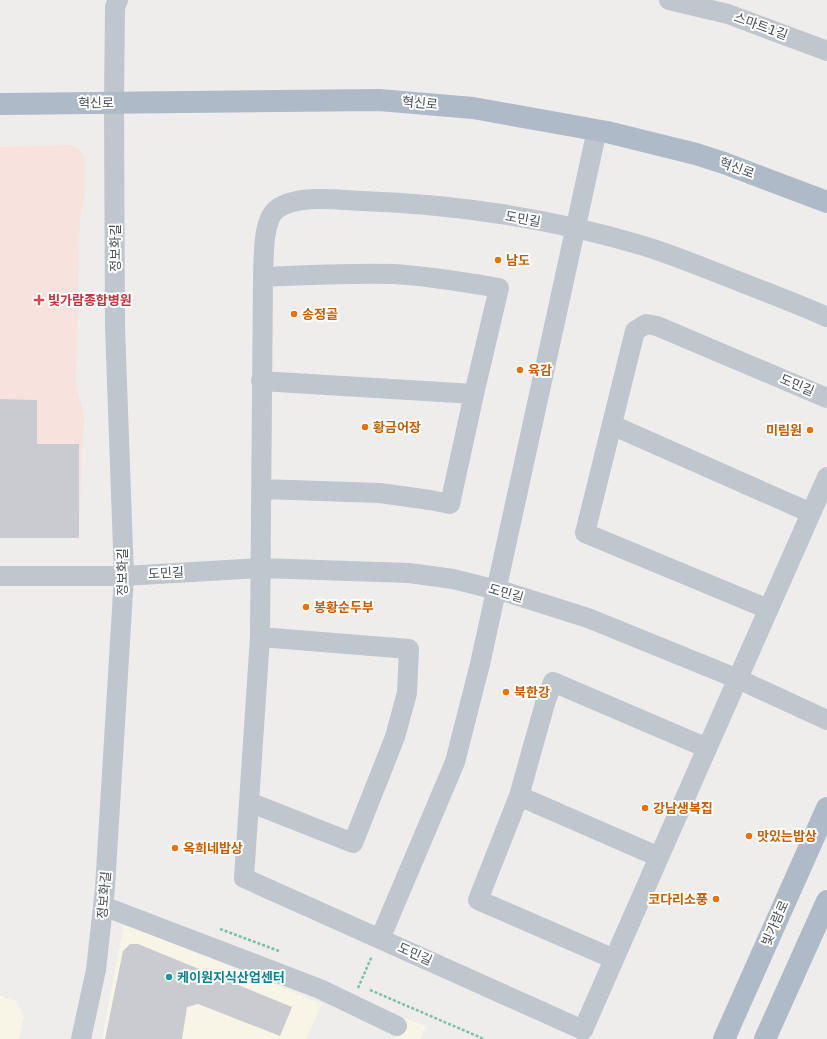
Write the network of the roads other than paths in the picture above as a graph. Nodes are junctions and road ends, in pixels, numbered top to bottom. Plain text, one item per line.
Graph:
1 (118, 0) edge
2 (669, 0) edge
3 (694, 3) edge
4 (827, 51) edge
5 (114, 102) junction
6 (0, 104) edge
7 (596, 130) junction
8 (827, 202) edge
9 (575, 229) junction
10 (263, 277) junction
11 (827, 317) edge
12 (261, 381) junction
13 (474, 394) junction
14 (827, 398) edge
15 (612, 425) junction
16 (827, 477) edge
17 (261, 489) junction
18 (811, 513) junction
19 (260, 568) junction
20 (0, 576) edge
21 (124, 576) junction
22 (496, 590) junction
23 (768, 609) junction
24 (260, 637) junction
25 (738, 679) junction
26 (827, 720) edge
27 (707, 748) junction
28 (520, 796) junction
29 (249, 802) junction
30 (827, 808) edge
31 (659, 857) junction
32 (827, 901) edge
33 (103, 906) junction
34 (380, 939) junction
35 (614, 959) junction
36 (397, 1026) dead end
37 (81, 1039) edge
38 (724, 1039) edge
39 (765, 1039) edge

1 - 5 street, 정보화길
2 - 3 street, 스마트1길
3 - 4 street, 스마트1길
5 - 6 main road, 혁신로
5 - 7 main road, 혁신로
5 - 21 street, 정보화길
7 - 8 main road, 혁신로
7 - 9 street
9 - 10 street, 도민길
9 - 11 street, 도민길
9 - 22 street
10 - 12 street, 도민길
10 - 13 street
12 - 13 street
12 - 17 street, 도민길
13 - 17 street
14 - 15 street, 도민길
15 - 18 street
15 - 23 street, 도민길
16 - 18 street, 도민길
17 - 19 street, 도민길
18 - 23 street, 도민길
19 - 21 street, 도민길
19 - 22 street, 도민길
19 - 24 street, 도민길
20 - 21 street, 도민길
21 - 33 street, 정보화길
22 - 25 street, 도민길
22 - 34 street
23 - 25 street, 도민길
24 - 29 street, 도민길
24 - 29 street
25 - 26 street, 도민길
25 - 27 street, 도민길
27 - 28 street
27 - 31 street, 도민길
28 - 31 street
28 - 35 street
29 - 34 street, 도민길
30 - 38 main road, 빛가람로
31 - 35 street, 도민길
32 - 39 main road
33 - 36 street
33 - 37 street, 정보화길
34 - 35 street, 도민길

